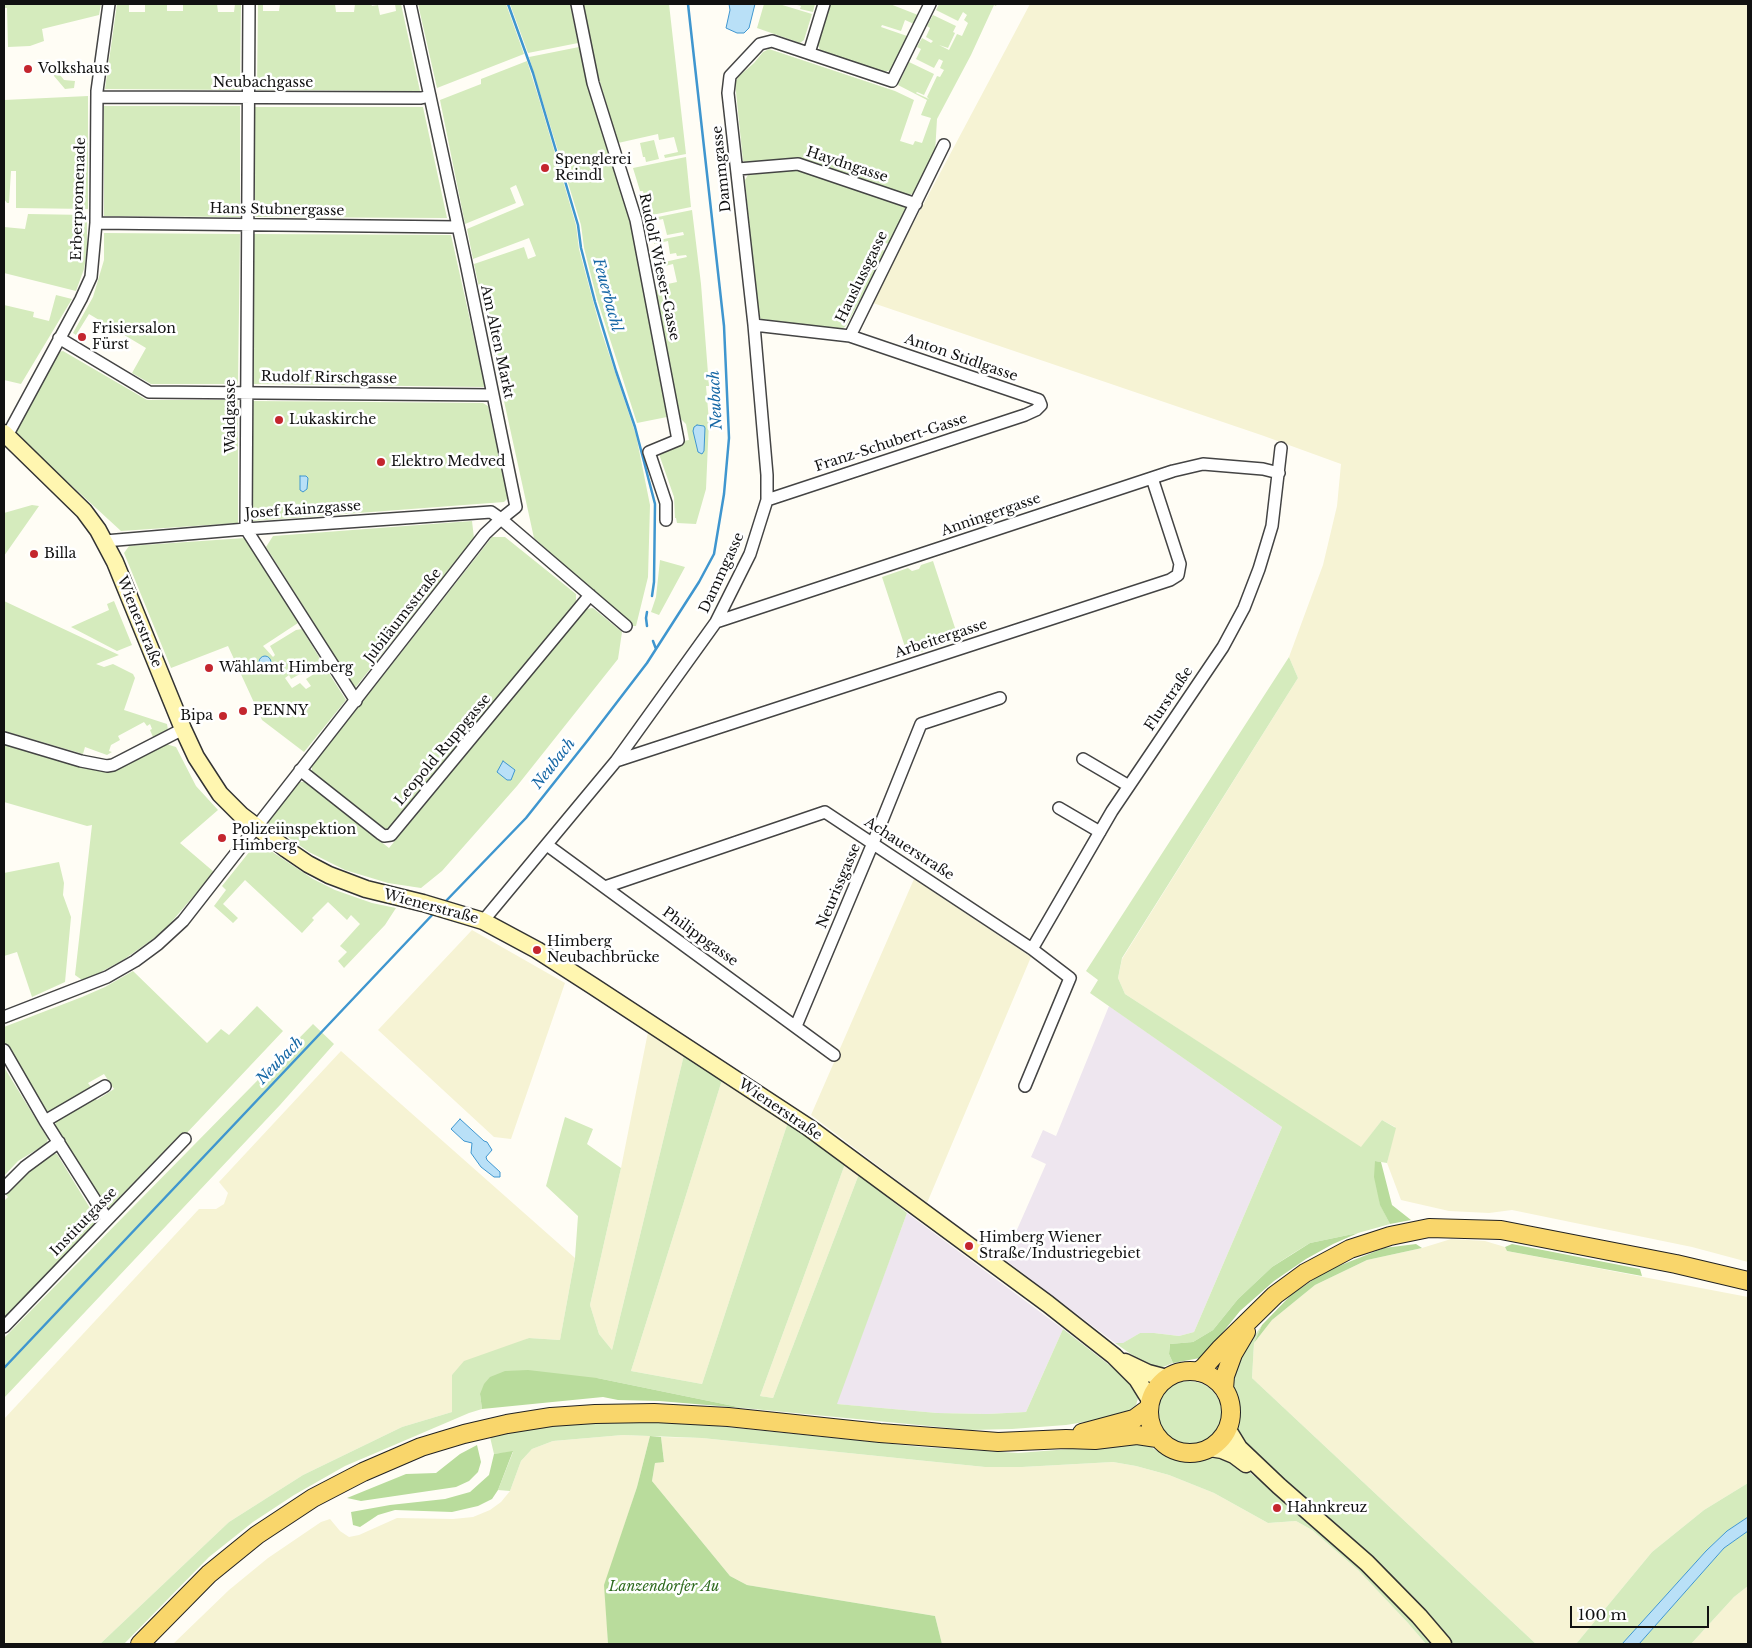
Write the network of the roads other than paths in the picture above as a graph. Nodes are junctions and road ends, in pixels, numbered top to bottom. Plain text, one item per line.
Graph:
1 (109, 4) edge
2 (249, 4) edge
3 (410, 4) edge
4 (577, 4) edge
5 (824, 4) edge
6 (930, 4) edge
7 (809, 53) junction
8 (430, 96) junction
9 (97, 97) junction
10 (248, 98) junction
11 (944, 145) dead end
12 (738, 169) junction
13 (916, 204) junction
14 (96, 223) junction
15 (247, 224) junction
16 (458, 227) junction
17 (754, 325) junction
18 (850, 336) junction
19 (59, 338) junction
20 (246, 392) junction
21 (493, 395) junction
22 (1025, 415) joint
23 (5, 434) edge
24 (1282, 448) dead end
25 (1279, 473) junction
26 (1152, 478) junction
27 (767, 500) junction
28 (501, 519) junction
29 (666, 520) dead end
30 (246, 529) junction
31 (105, 541) junction
32 (590, 595) junction
33 (716, 622) junction
34 (626, 626) dead end
35 (1000, 698) dead end
36 (356, 701) junction
37 (183, 729) junction
38 (4, 738) edge
39 (1083, 759) dead end
40 (616, 761) junction
41 (300, 770) junction
42 (1129, 786) junction
43 (1059, 808) dead end
44 (256, 827) junction
45 (1100, 832) junction
46 (873, 843) junction
47 (547, 845) junction
48 (605, 887) junction
49 (483, 921) junction
50 (1032, 949) junction
51 (4, 1018) edge
52 (796, 1026) junction
53 (4, 1050) edge
54 (834, 1055) dead end
55 (105, 1086) dead end
56 (1025, 1086) dead end
57 (45, 1121) junction
58 (186, 1139) dead end
59 (59, 1142) junction
60 (4, 1188) edge
61 (107, 1220) junction
62 (1748, 1281) edge
63 (1254, 1318) junction
64 (4, 1327) edge
65 (1114, 1356) junction
66 (1198, 1372) junction
67 (1168, 1378) junction
68 (1224, 1389) junction
69 (1149, 1404) junction
70 (1228, 1430) junction
71 (1158, 1438) junction
72 (1066, 1439) junction
73 (1210, 1448) junction
74 (1279, 1486) junction
75 (140, 1644) edge
76 (1442, 1644) edge

1 - 9 street, Erberpromenade
2 - 10 street, Waldgasse
3 - 8 street, Am Alten Markt
4 - 29 street, Rudolf Wieser-Gasse
5 - 7 street
6 - 7 street, Dammgasse
7 - 12 street, Dammgasse
8 - 10 street, Neubachgasse
8 - 16 street, Am Alten Markt
9 - 10 street, Neubachgasse
9 - 14 street, Erberpromenade
10 - 15 street, Waldgasse
11 - 13 street, Hauslussgasse
12 - 13 street, Haydngasse
12 - 17 street, Dammgasse
13 - 18 street, Hauslussgasse
14 - 15 street, Hans Stubnergasse
14 - 19 street, Erberpromenade
15 - 16 street, Hans Stubnergasse
15 - 20 street, Waldgasse
16 - 21 street, Am Alten Markt
17 - 18 street, Hauslussgasse
17 - 27 street, Dammgasse
18 - 22 street, Anton Stidlgasse
19 - 20 street, Rudolf Rirschgasse
19 - 23 street, Erberpromenade
20 - 21 street, Rudolf Rirschgasse
20 - 30 street, Waldgasse
21 - 28 street, Am Alten Markt
22 - 27 street, Franz-Schubert-Gasse
23 - 31 street, Wienerstraße
24 - 25 street, Flurstraße
25 - 26 street, Anningergasse
25 - 42 street, Flurstraße
26 - 33 street, Anningergasse
26 - 40 street, Arbeitergasse
27 - 33 street, Dammgasse
28 - 30 street, Josef Kainzgasse
28 - 32 street
28 - 36 street, Jubiläumsstraße
30 - 31 street, Josef Kainzgasse
30 - 36 street
31 - 37 street, Wienerstraße
32 - 34 street
32 - 41 street, Leopold Ruppgasse
33 - 40 street, Dammgasse
35 - 46 street, Neurissgasse
36 - 41 street, Jubiläumsstraße
37 - 38 street
37 - 44 street, Wienerstraße
39 - 42 street
40 - 47 street, Dammgasse
41 - 44 street, Jubiläumsstraße
42 - 45 street, Flurstraße
43 - 45 street
44 - 49 street, Wienerstraße
44 - 51 street, Jubiläumsstraße
45 - 50 street, Flurstraße
46 - 48 street, Achauerstraße
46 - 50 street, Achauerstraße
46 - 52 street, Neurissgasse
47 - 48 street, Philippgasse
47 - 49 street, Dammgasse
48 - 52 street, Philippgasse
49 - 65 street, Wienerstraße
50 - 56 street, Achauerstraße
52 - 54 street, Philippgasse
53 - 57 street
55 - 57 street
57 - 59 street
58 - 61 street, Institutgasse
59 - 60 street
59 - 61 street
61 - 64 street, Institutgasse
62 - 63 main road
63 - 66 main road
63 - 68 main road
65 - 67 street, Wienerstraße
65 - 69 street, Wienerstraße
66 - 67 main road
66 - 68 main road
67 - 69 main road
68 - 70 main road
69 - 71 main road
69 - 72 main road
70 - 73 main road
70 - 74 street
71 - 72 main road
71 - 73 main road
72 - 75 main road
73 - 74 street
74 - 76 street

